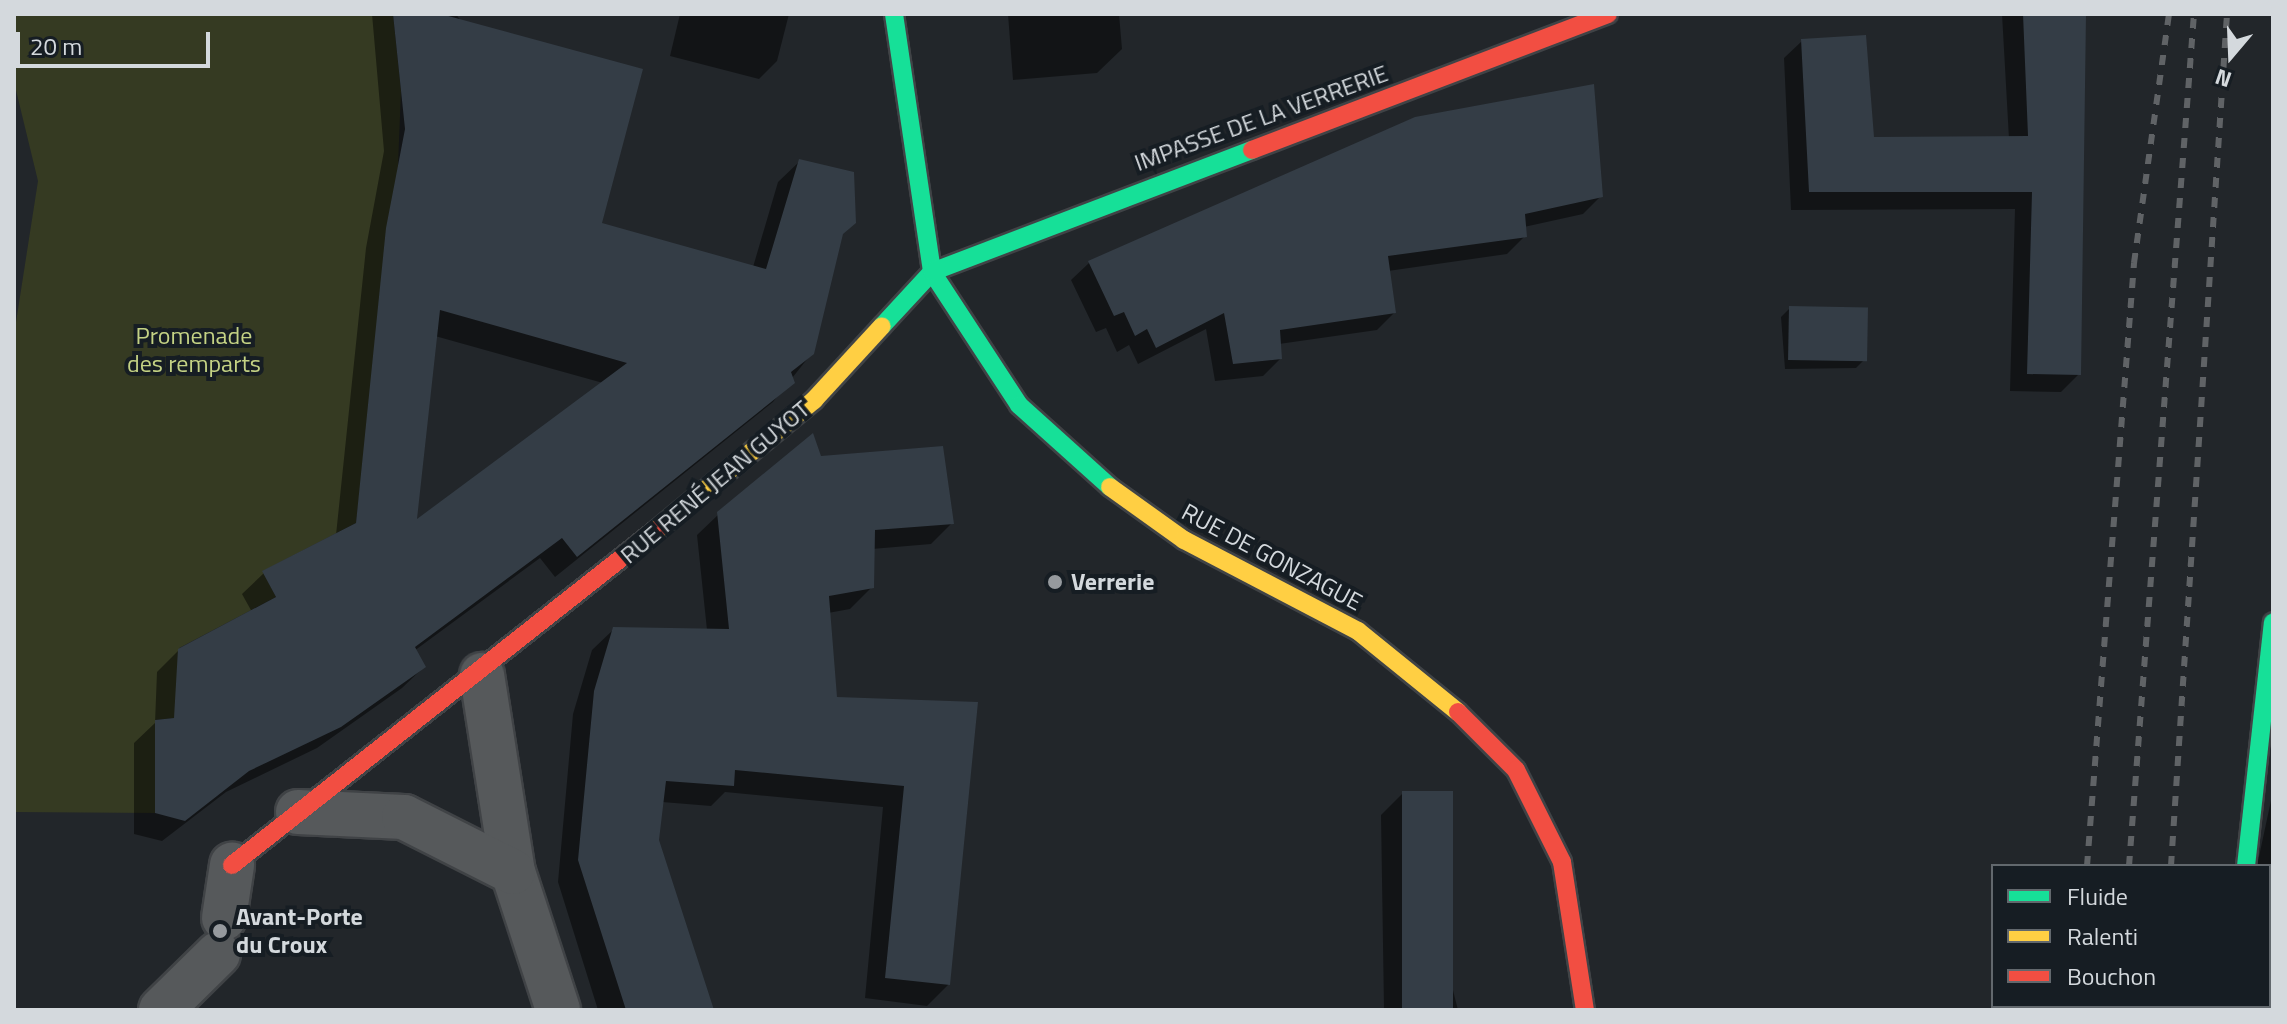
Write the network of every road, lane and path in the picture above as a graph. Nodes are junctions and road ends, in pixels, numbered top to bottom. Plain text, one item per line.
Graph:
1 (894, 14) edge
2 (1608, 14) edge
3 (932, 272) junction
4 (2273, 622) edge
5 (482, 675) junction
6 (298, 812) junction
7 (2246, 864) edge
8 (232, 865) joint
9 (513, 872) junction
10 (161, 1010) edge
11 (558, 1010) edge
12 (1585, 1010) edge

1 - 3 street, RUE DE GONZAGUE
2 - 3 street, IMPASSE DE LA VERRERIE
3 - 5 street, RUE RENÉ JEAN GUYOT
3 - 12 street, RUE DE GONZAGUE
4 - 7 street
5 - 6 street, RUE RENÉ JEAN GUYOT
5 - 9 street
6 - 8 street, RUE RENÉ JEAN GUYOT
6 - 9 street
8 - 10 street
9 - 11 street

